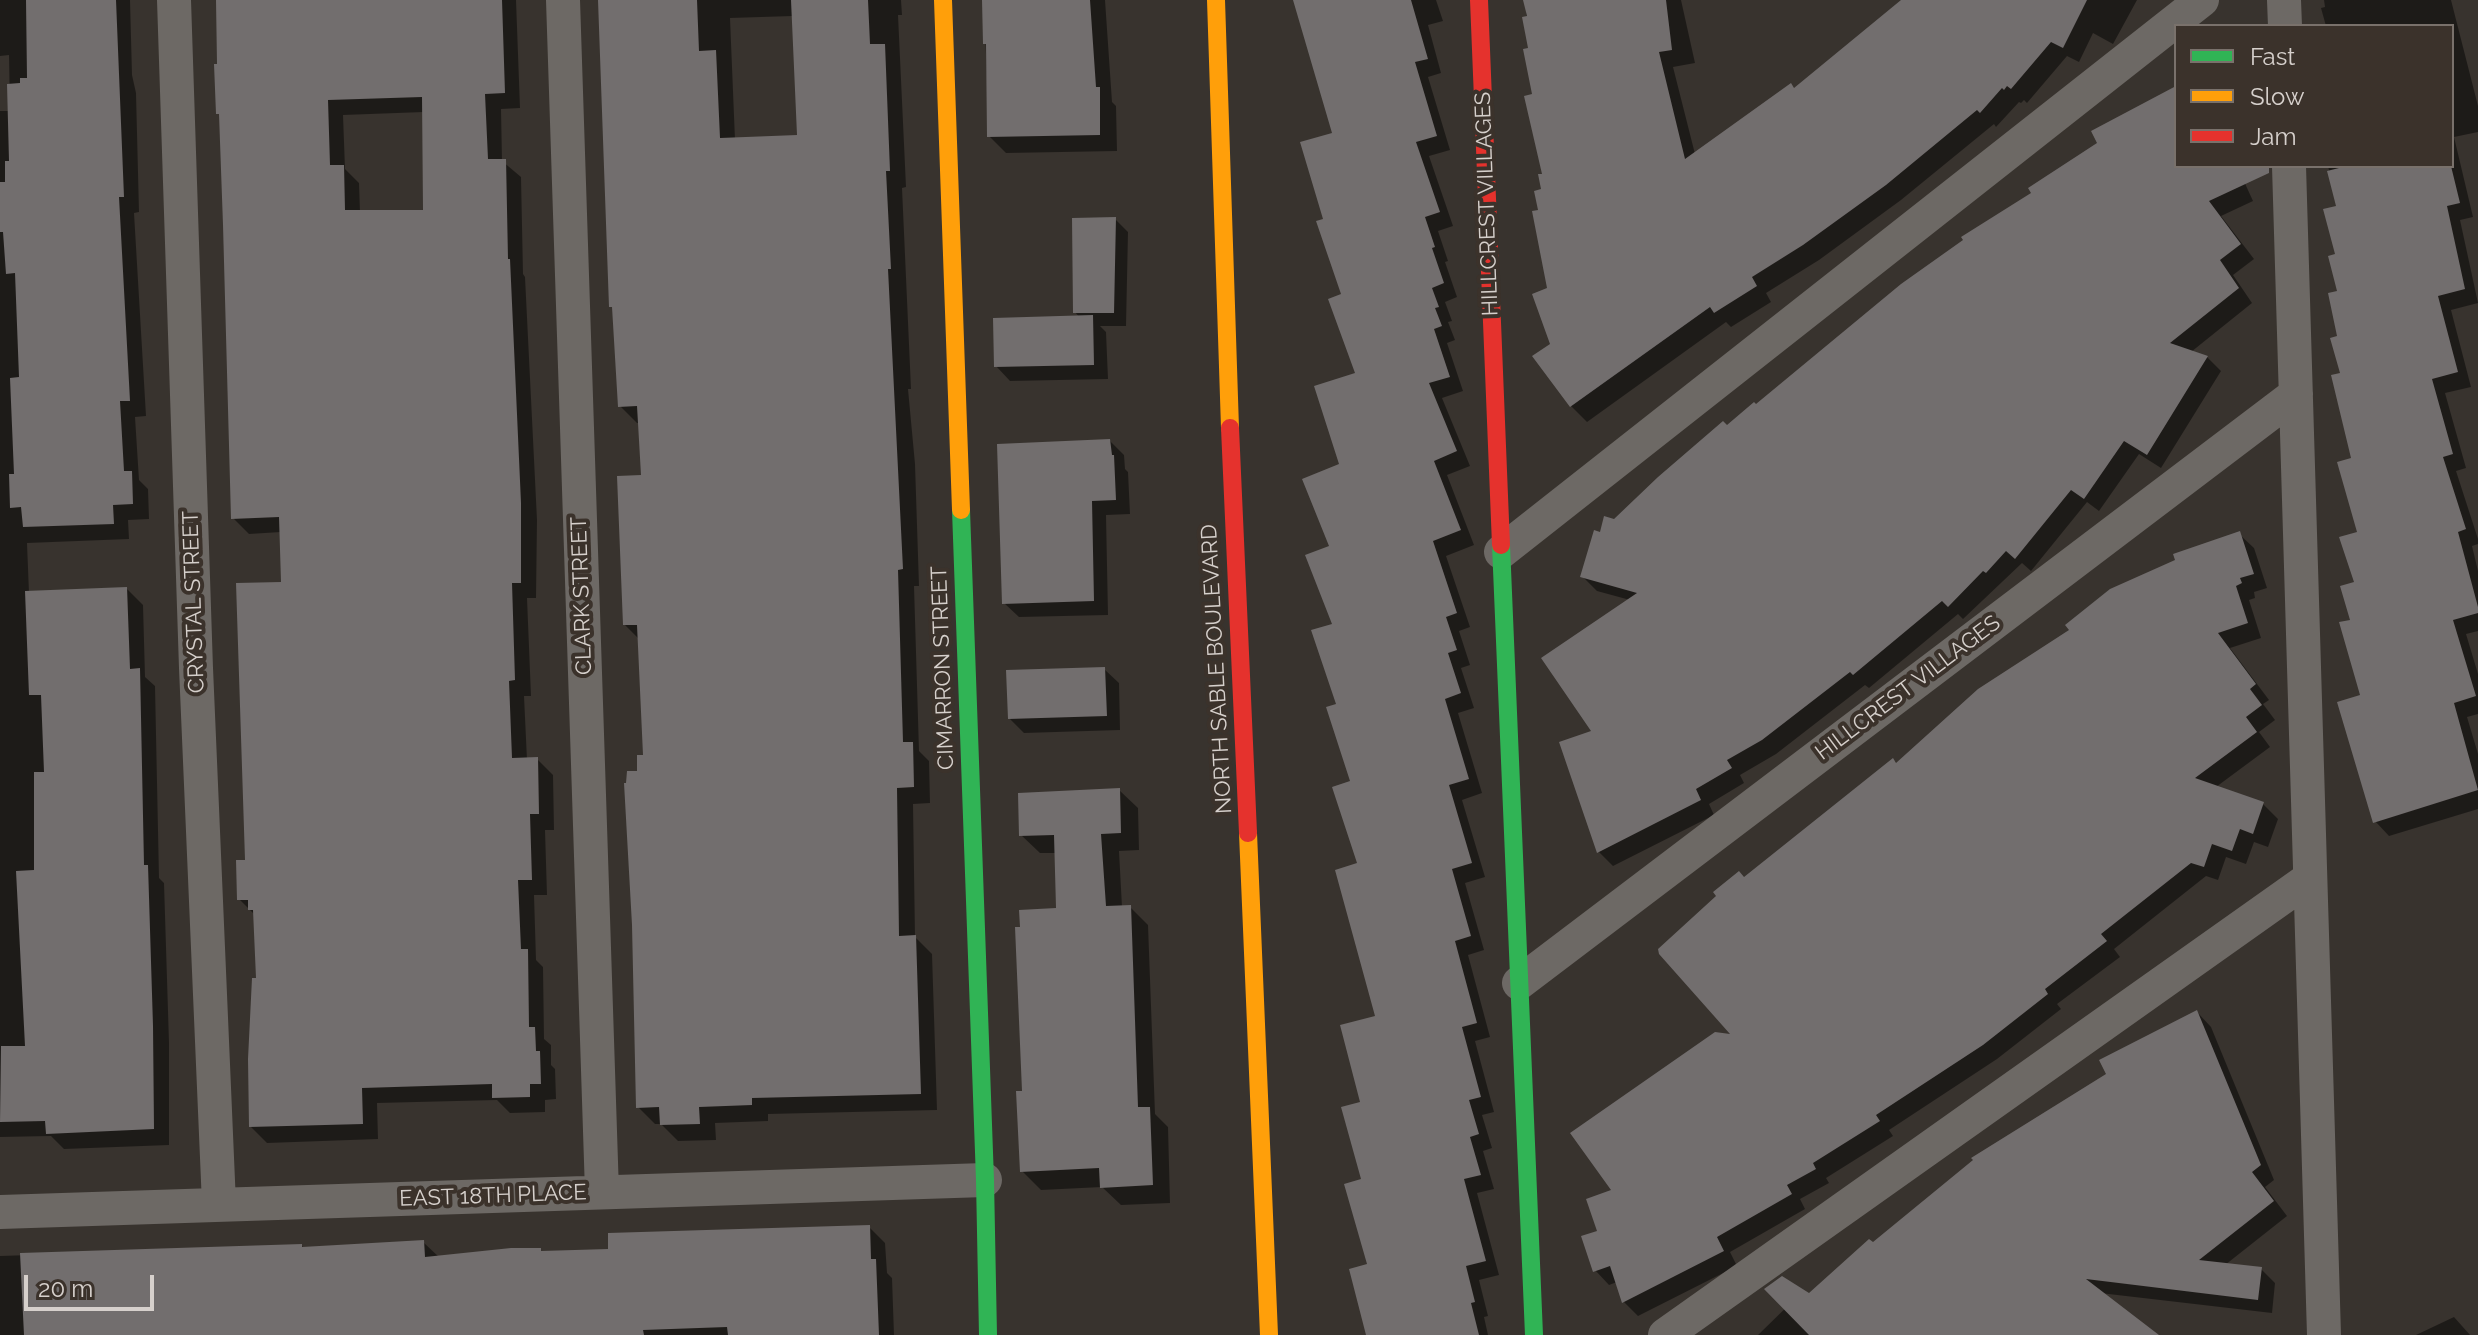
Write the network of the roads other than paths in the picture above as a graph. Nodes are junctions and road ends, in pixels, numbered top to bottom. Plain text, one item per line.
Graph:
1 (174, 0) edge
2 (563, 0) edge
3 (943, 0) edge
4 (1216, 0) edge
5 (1479, 0) edge
6 (2202, 0) edge
7 (2284, 0) edge
8 (2285, 24) edge
9 (2289, 168) edge
10 (2296, 394) junction
11 (1501, 552) junction
12 (2310, 878) junction
13 (1519, 983) junction
14 (985, 1180) junction
15 (602, 1192) junction
16 (219, 1204) junction
17 (0, 1212) edge
18 (2314, 1328) edge
19 (988, 1335) edge
20 (1269, 1335) edge
21 (1534, 1335) edge
22 (1665, 1335) edge

1 - 16 street, CRYSTAL STREET
2 - 15 street, CLARK STREET
3 - 14 street, CIMARRON STREET
4 - 20 street, NORTH SABLE BOULEVARD
5 - 11 street, HILLCREST VILLAGES
6 - 11 street
7 - 8 street
9 - 10 street
10 - 12 street
10 - 13 street, HILLCREST VILLAGES
11 - 13 street, HILLCREST VILLAGES
12 - 18 street
12 - 22 street
13 - 21 street, HILLCREST VILLAGES
14 - 15 street, EAST 18TH PLACE
14 - 19 street, CIMARRON STREET
15 - 16 street, EAST 18TH PLACE
16 - 17 street, EAST 18TH PLACE

